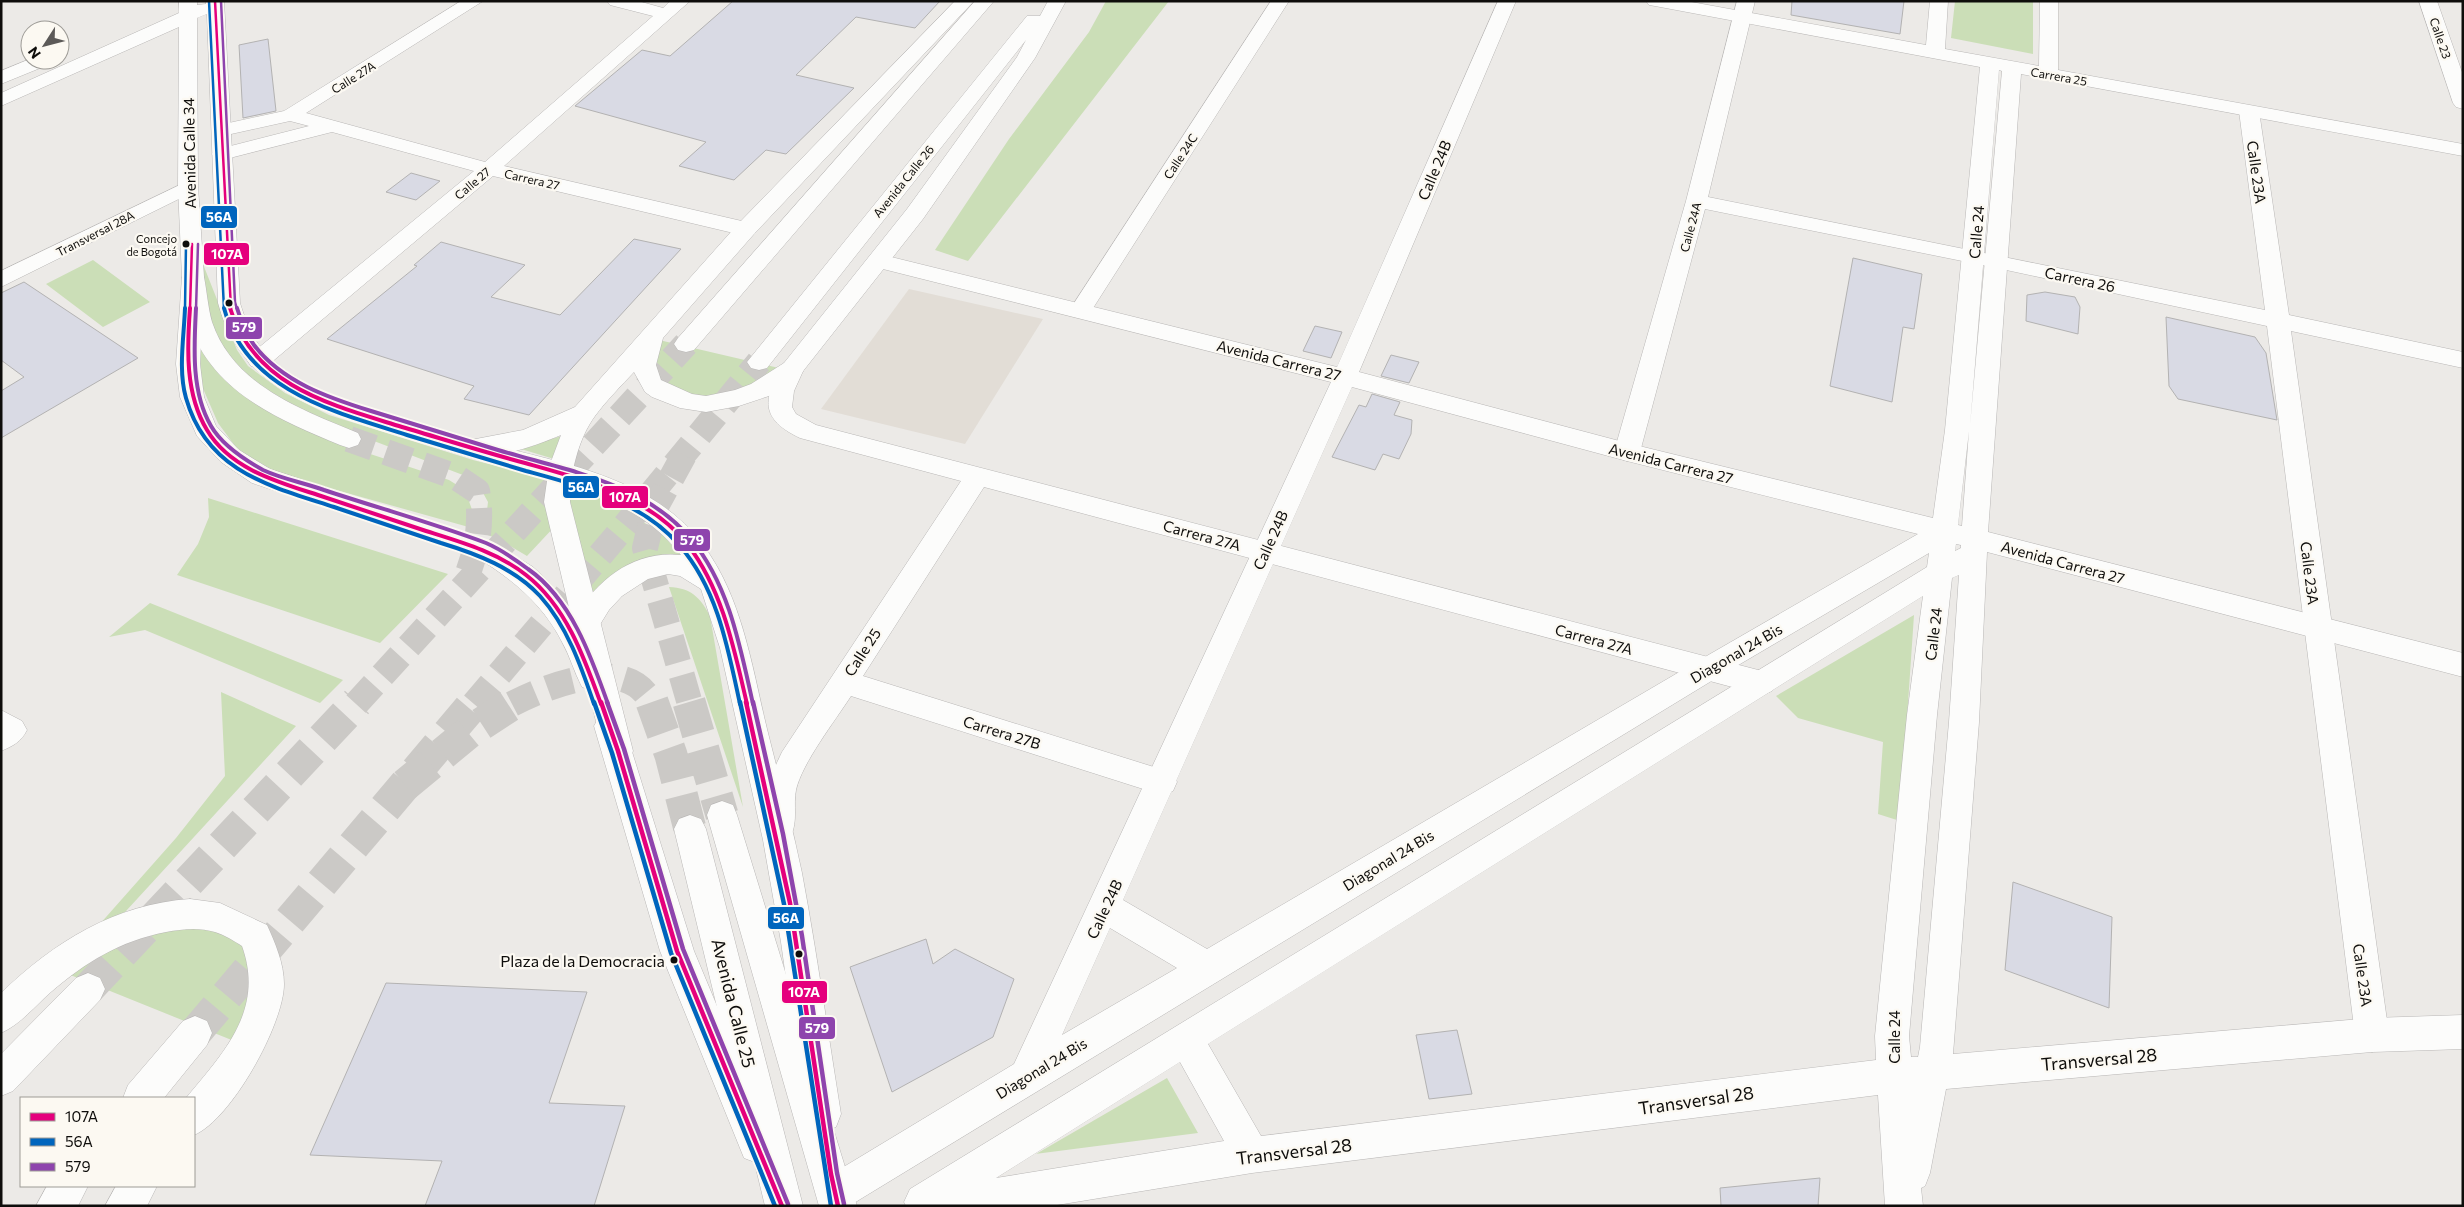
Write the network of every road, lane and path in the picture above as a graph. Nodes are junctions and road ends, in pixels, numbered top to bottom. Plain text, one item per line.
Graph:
1 (474, 1) edge
2 (616, 1) edge
3 (965, 1) edge
4 (985, 1) edge
5 (1049, 1) edge
6 (1057, 1) edge
7 (1280, 1) edge
8 (1507, 1) edge
9 (1655, 1) edge
10 (1939, 1) edge
11 (2049, 1) edge
12 (2428, 1) edge
13 (217, 2) edge
14 (185, 6) edge
15 (674, 8) edge
16 (1743, 10) edge
17 (122, 26) dead end
18 (1935, 54) junction
19 (1990, 64) junction
20 (2012, 68) junction
21 (20, 70) edge
22 (2048, 74) junction
23 (1, 78) edge
24 (1, 100) edge
25 (2463, 103) edge
26 (2248, 111) junction
27 (290, 115) junction
28 (331, 126) junction
29 (222, 130) junction
30 (2463, 150) edge
31 (222, 154) junction
32 (489, 169) junction
33 (188, 187) junction
34 (1697, 202) junction
35 (746, 229) junction
36 (1974, 256) junction
37 (879, 261) junction
38 (1997, 261) junction
39 (193, 278) junction
40 (1, 280) edge
41 (1080, 310) junction
42 (2278, 321) junction
43 (652, 338) junction
44 (686, 344) tunnel mouth
45 (259, 360) junction
46 (2463, 360) edge
47 (759, 362) tunnel mouth
48 (792, 369) junction
49 (1345, 376) junction
50 (584, 413) junction
51 (348, 439) tunnel mouth
52 (469, 448) junction
53 (1627, 452) junction
54 (559, 473) junction
55 (977, 477) junction
56 (1945, 531) junction
57 (1974, 546) junction
58 (1264, 552) junction
59 (1938, 575) junction
60 (713, 584) junction
61 (586, 623) junction
62 (2317, 628) junction
63 (2463, 665) edge
64 (1708, 669) junction
65 (842, 682) junction
66 (1762, 683) junction
67 (618, 751) junction
68 (1162, 782) junction
69 (722, 815) tunnel mouth
70 (690, 829) tunnel mouth
71 (779, 840) junction
72 (1105, 907) junction
73 (1208, 968) junction
74 (88, 989) tunnel mouth
75 (1, 1016) edge
76 (2463, 1032) edge
77 (195, 1033) tunnel mouth
78 (2372, 1036) junction
79 (1186, 1040) junction
80 (1932, 1073) junction
81 (1026, 1076) junction
82 (1894, 1076) junction
83 (1, 1079) edge
84 (142, 1097) edge
85 (195, 1116) edge
86 (1252, 1155) junction
87 (69, 1187) edge
88 (138, 1187) edge
89 (836, 1200) edge
90 (54, 1206) edge
91 (123, 1206) edge
92 (783, 1206) edge
93 (918, 1206) edge
94 (934, 1206) edge
95 (1905, 1206) edge

1 - 27 main road, Calle 27A
2 - 15 main road
3 - 35 main road
4 - 44 main road
5 - 47 main road, Avenida Calle 26
6 - 37 main road
7 - 41 main road, Calle 24C
8 - 49 main road, Calle 24B
9 - 16 main road, Carrera 25
10 - 18 main road
11 - 22 main road
12 - 25 main road, Calle 23
13 - 14 main road
13 - 29 main road
14 - 17 main road
14 - 24 main road
14 - 33 main road, Avenida Calle 34
15 - 32 main road, Calle 27
16 - 18 main road, Carrera 25
16 - 34 main road, Calle 24A
18 - 19 main road, Carrera 25
19 - 20 main road, Carrera 25
19 - 36 main road, Calle 24
20 - 22 main road, Carrera 25
20 - 38 main road, Calle 24
21 - 23 main road
22 - 26 main road, Carrera 25
26 - 30 main road, Carrera 25
26 - 42 main road, Calle 23A
27 - 28 main road, Carrera 27
27 - 29 main road, Calle 27A
28 - 31 main road
28 - 32 main road, Carrera 27
29 - 31 main road
31 - 45 main road
32 - 35 main road, Carrera 27
32 - 45 main road, Calle 27
33 - 39 main road, Avenida Calle 34
33 - 40 main road, Transversal 28A
34 - 36 main road, Carrera 26
34 - 53 main road, Calle 24A
35 - 43 main road
36 - 38 main road, Carrera 26
36 - 56 main road, Calle 24
37 - 41 main road, Avenida Carrera 27
37 - 48 main road
38 - 42 main road, Carrera 26
38 - 57 main road, Calle 24
39 - 51 main road
39 - 67 main road, Avenida Calle 34
41 - 49 main road, Avenida Carrera 27
42 - 46 main road, Carrera 26
42 - 62 main road, Calle 23A
43 - 48 main road
43 - 50 main road
45 - 52 main road
48 - 55 main road, Carrera 27A
49 - 53 main road, Avenida Carrera 27
49 - 58 main road, Calle 24B
50 - 52 main road
50 - 54 main road
52 - 54 main road
53 - 56 main road, Avenida Carrera 27
54 - 60 main road
54 - 61 main road
55 - 58 main road, Carrera 27A
55 - 65 main road, Calle 25
56 - 57 main road, Avenida Carrera 27
56 - 59 main road, Calle 24
56 - 64 main road, Diagonal 24 Bis
57 - 59 main road
57 - 62 main road, Avenida Carrera 27
57 - 80 main road, Calle 24
58 - 64 main road, Carrera 27A
58 - 68 main road, Calle 24B
59 - 66 main road
59 - 82 main road, Calle 24
60 - 61 main road
60 - 71 main road
61 - 67 main road
62 - 63 main road, Avenida Carrera 27
62 - 78 main road, Calle 23A
64 - 66 main road, Carrera 27A
64 - 73 main road, Diagonal 24 Bis
65 - 68 main road, Carrera 27B
65 - 71 main road, Calle 25
66 - 79 main road
67 - 92 main road, Avenida Calle 34
68 - 72 main road, Calle 24B
69 - 89 main road
70 - 92 main road, Avenida Calle 25
71 - 89 main road
72 - 73 main road
72 - 81 main road, Calle 24B
73 - 81 main road, Diagonal 24 Bis
74 - 83 main road
75 - 85 main road
76 - 78 main road, Transversal 28
77 - 84 main road
78 - 80 main road, Transversal 28
79 - 86 main road
79 - 93 main road
80 - 82 main road, Transversal 28
80 - 95 main road, Calle 24
81 - 89 main road, Diagonal 24 Bis
82 - 86 main road, Transversal 28
82 - 95 main road, Calle 24
86 - 94 main road, Transversal 28
87 - 90 main road
88 - 91 main road

